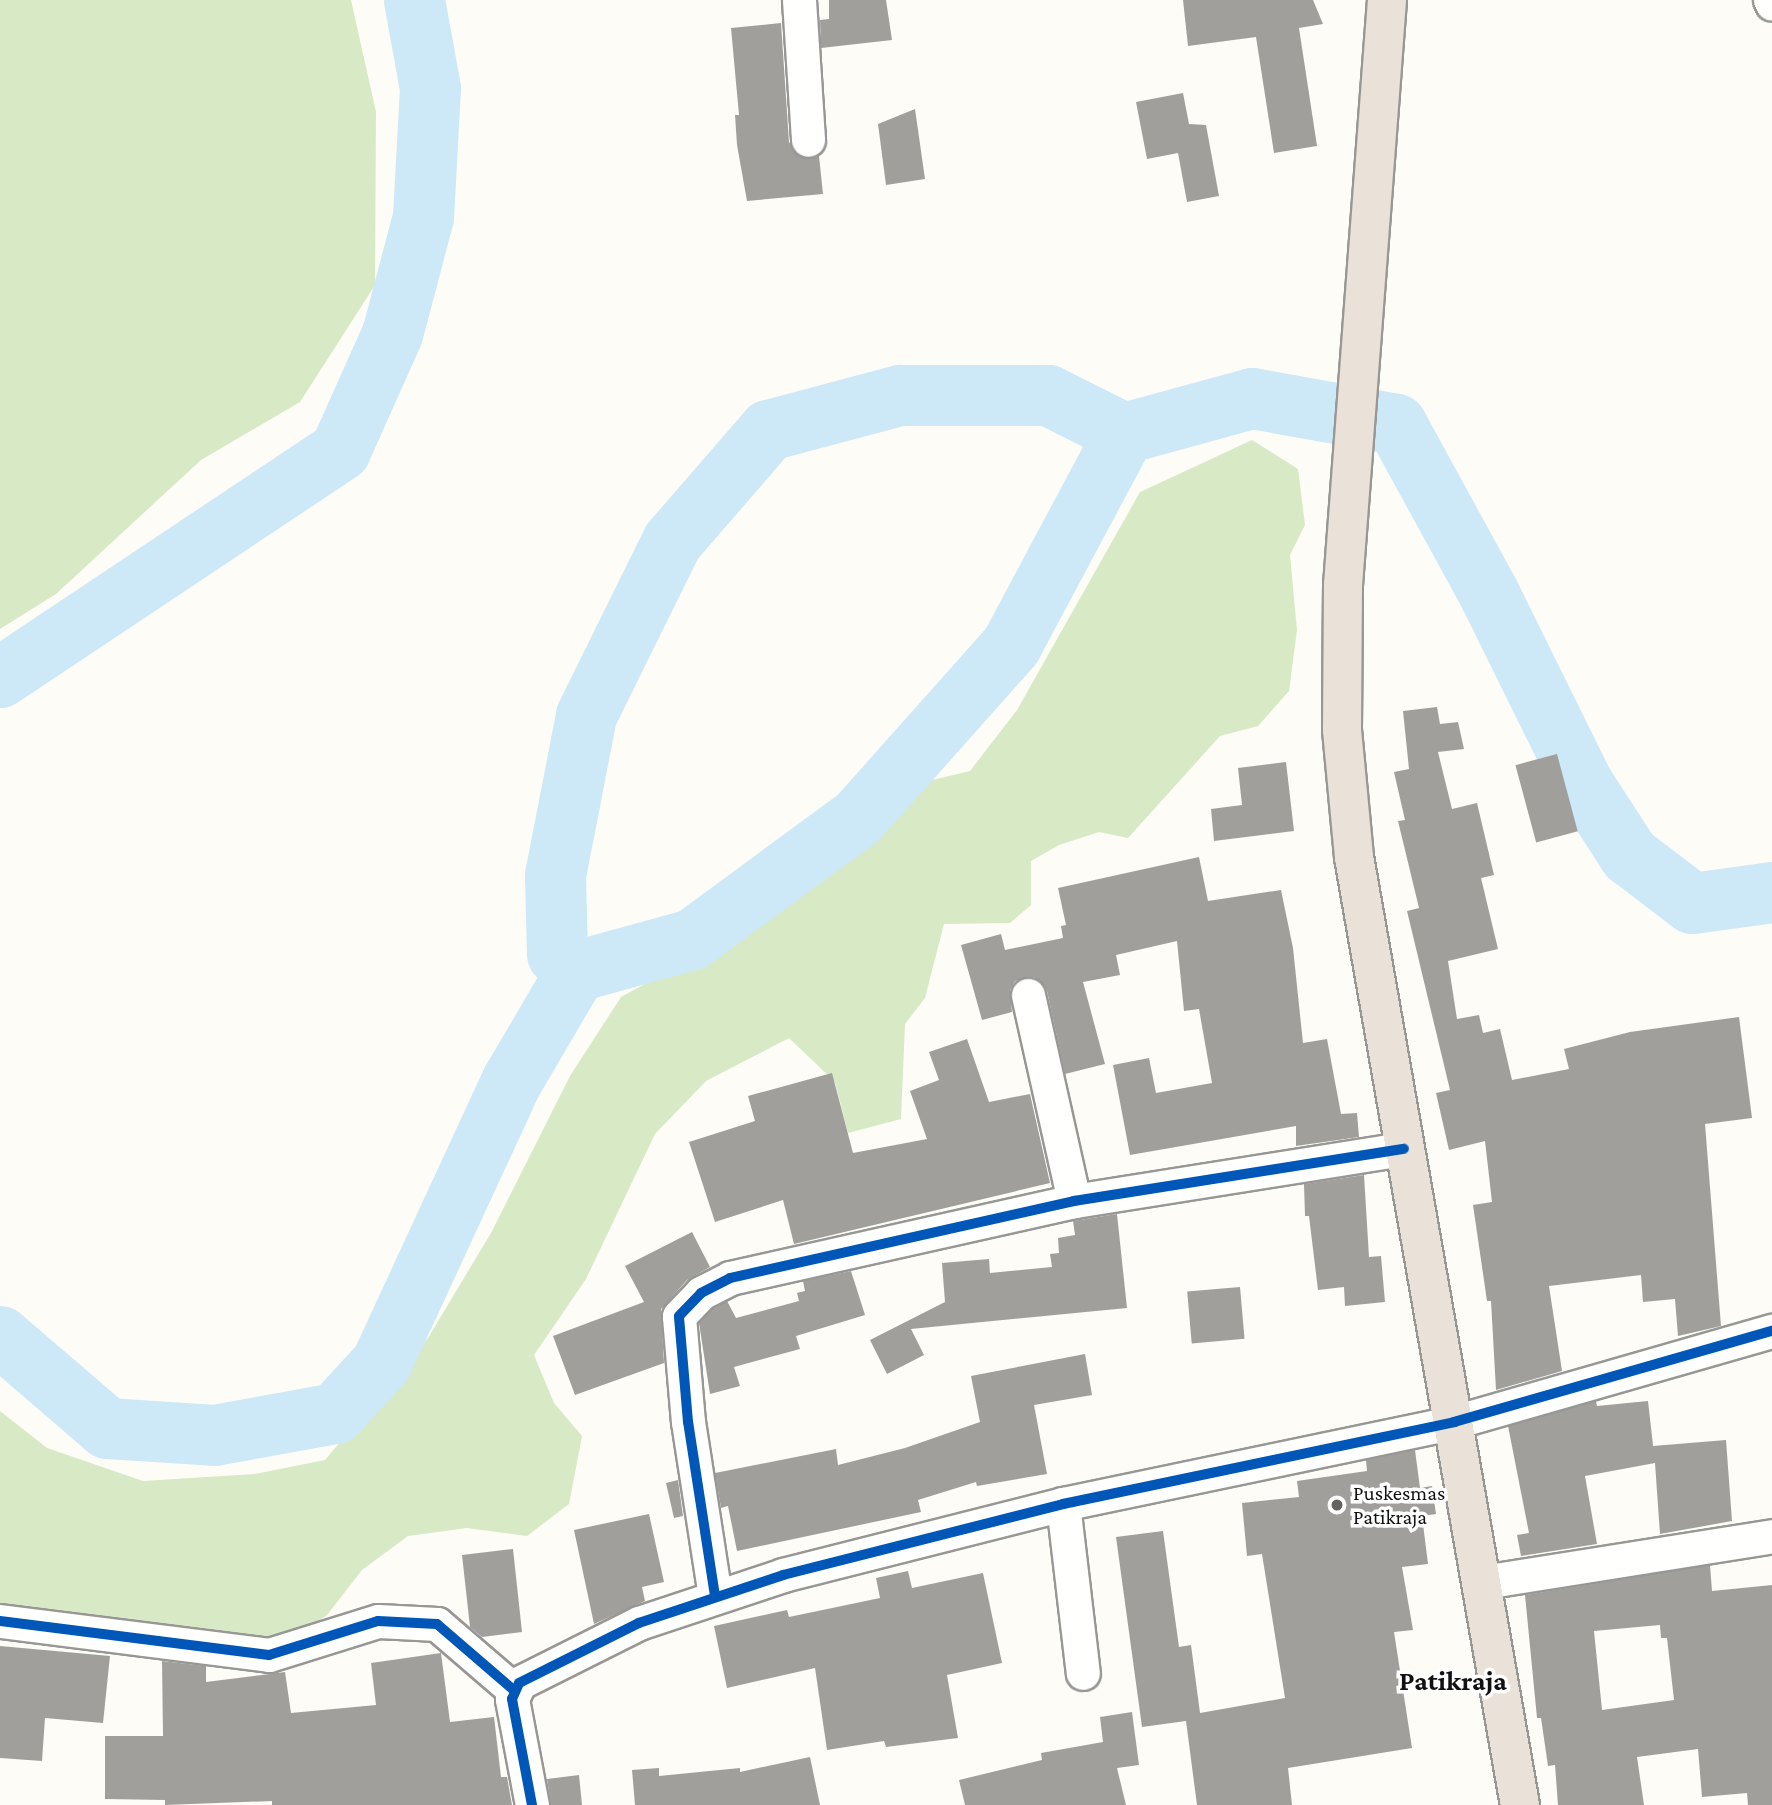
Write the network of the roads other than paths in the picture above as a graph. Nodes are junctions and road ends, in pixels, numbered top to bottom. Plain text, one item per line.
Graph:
1 (799, 0) edge
2 (1387, 0) edge
3 (808, 141) dead end
4 (1028, 996) dead end
5 (1404, 1149) junction
6 (1074, 1201) junction
7 (1772, 1331) edge
8 (1454, 1422) junction
9 (1063, 1504) junction
10 (1772, 1535) edge
11 (1483, 1583) junction
12 (715, 1596) junction
13 (0, 1621) edge
14 (1083, 1673) dead end
15 (514, 1691) junction
16 (532, 1805) edge
17 (1520, 1805) edge

1 - 3 street
2 - 5 highway
4 - 6 street
5 - 6 street
5 - 8 highway
6 - 12 street
7 - 8 street
8 - 9 street
8 - 11 highway
9 - 12 street
9 - 14 street
10 - 11 street
11 - 17 highway
12 - 15 street
13 - 15 street
15 - 16 street

